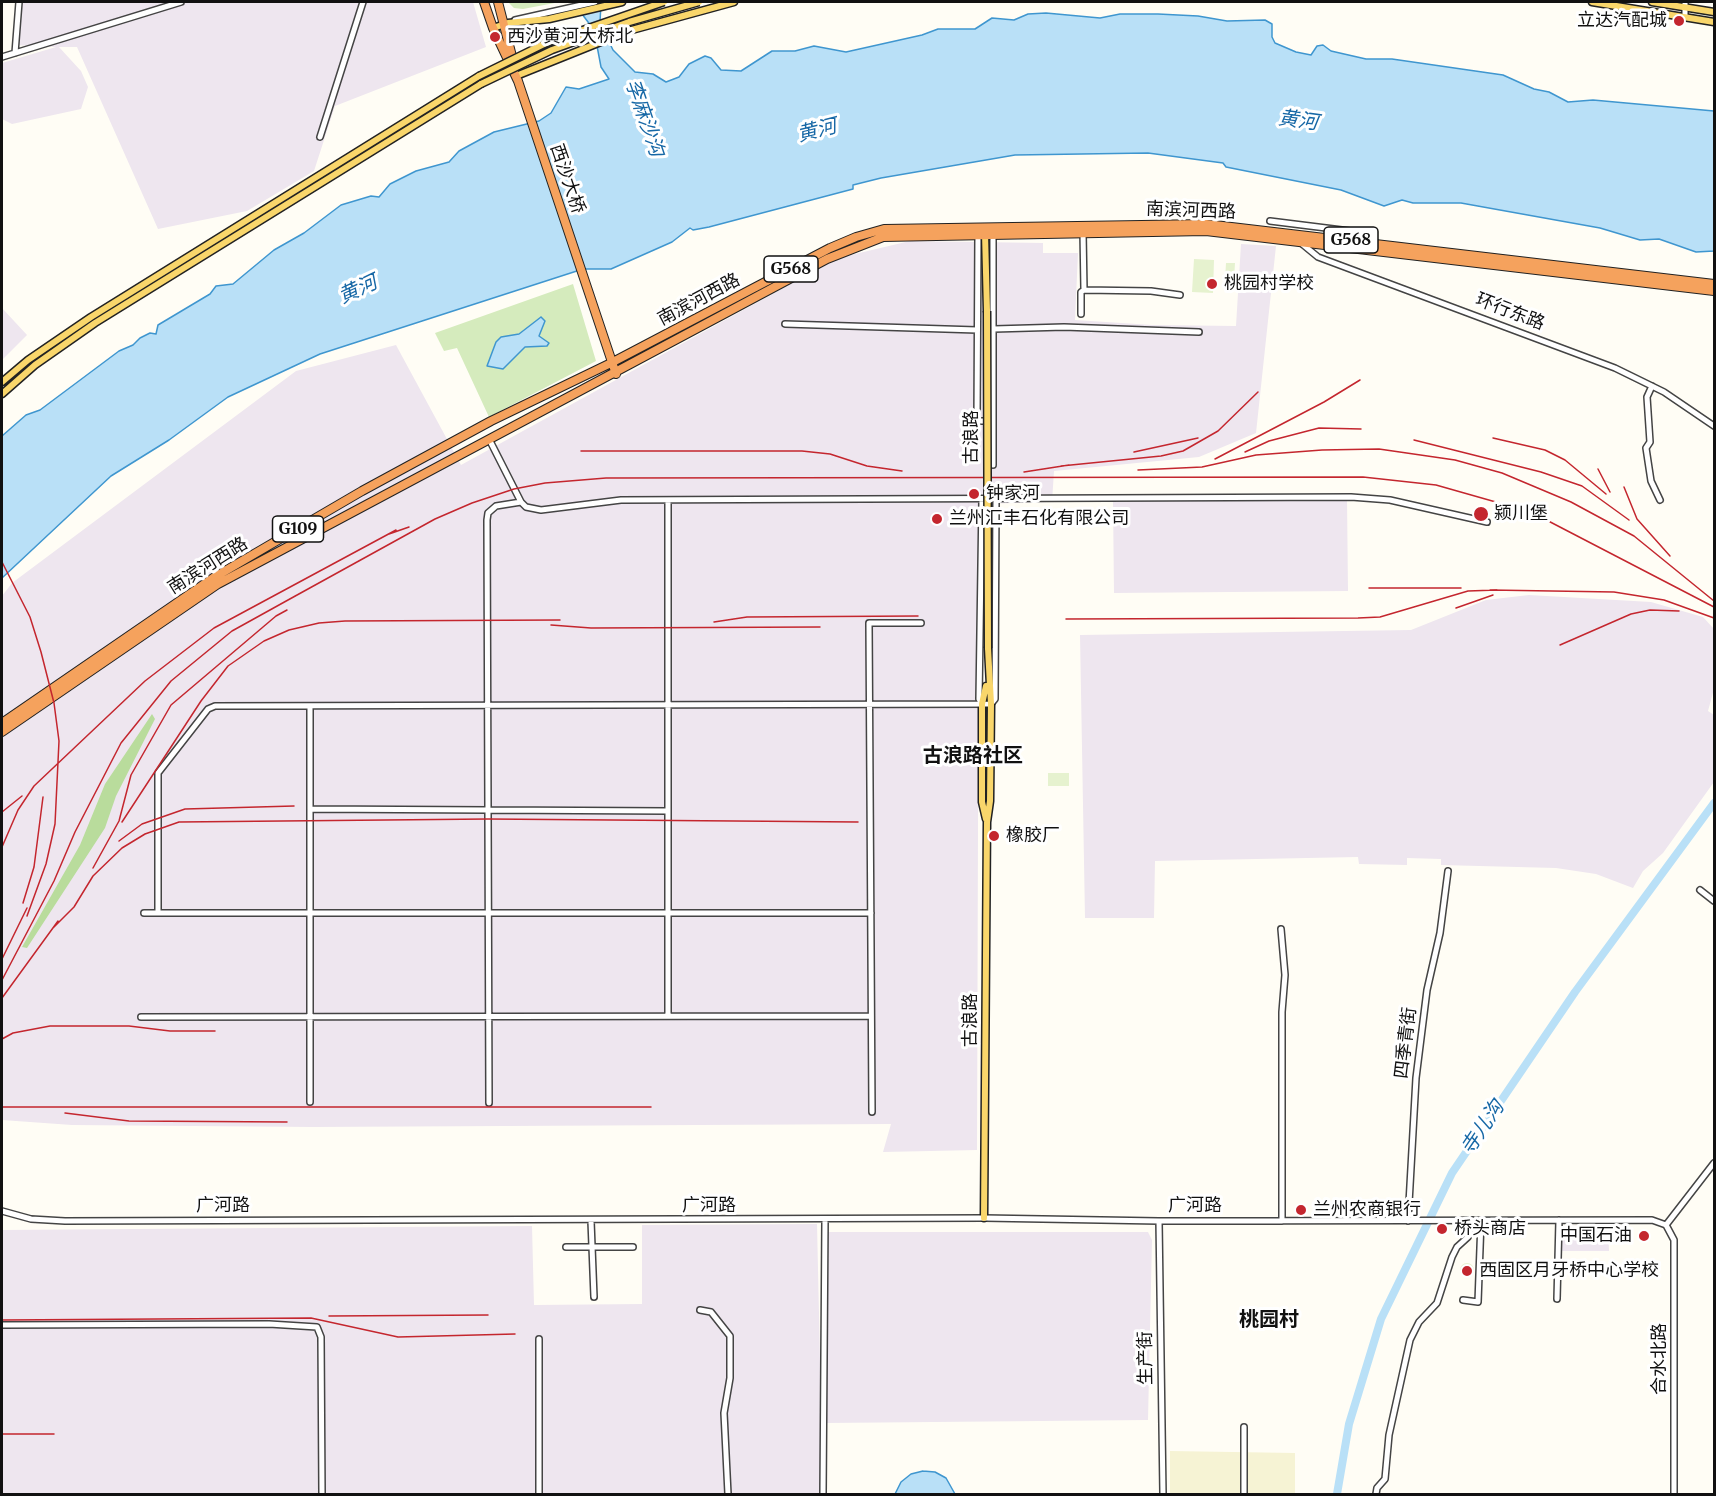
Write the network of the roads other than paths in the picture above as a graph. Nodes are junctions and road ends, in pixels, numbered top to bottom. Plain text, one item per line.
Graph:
1 (19, 2) edge
2 (181, 2) edge
3 (363, 2) edge
4 (484, 2) edge
5 (498, 2) edge
6 (595, 2) edge
7 (622, 2) edge
8 (664, 2) edge
9 (699, 2) edge
10 (734, 2) edge
11 (1592, 2) edge
12 (1652, 2) edge
13 (1685, 4) edge
14 (572, 10) junction
15 (1714, 12) edge
16 (1684, 17) junction
17 (1714, 22) edge
18 (506, 24) junction
19 (493, 28) junction
20 (15, 53) junction
21 (2, 57) edge
22 (517, 78) junction
23 (320, 137) dead end
24 (1270, 221) dead end
25 (986, 230) junction
26 (1083, 232) junction
27 (1296, 236) junction
28 (1361, 242) junction
29 (1714, 284) edge
30 (1084, 290) junction
31 (1714, 291) edge
32 (1180, 295) dead end
33 (1081, 314) dead end
34 (93, 320) junction
35 (784, 324) dead end
36 (994, 329) junction
37 (976, 330) junction
38 (1199, 332) dead end
39 (611, 363) junction
40 (615, 374) junction
41 (2, 382) edge
42 (1652, 386) junction
43 (2, 394) edge
44 (994, 421) junction
45 (1714, 426) edge
46 (489, 439) junction
47 (993, 465) dead end
48 (982, 499) junction
49 (996, 499) junction
50 (668, 500) junction
51 (1659, 500) dead end
52 (521, 502) junction
53 (1487, 522) dead end
54 (921, 623) dead end
55 (988, 648) junction
56 (668, 703) junction
57 (869, 704) junction
58 (991, 704) junction
59 (487, 705) junction
60 (982, 705) junction
61 (310, 706) junction
62 (2, 723) edge
63 (2, 732) edge
64 (310, 810) junction
65 (488, 810) junction
66 (668, 811) junction
67 (987, 822) junction
68 (1448, 871) dead end
69 (1700, 890) dead end
70 (1714, 901) edge
71 (144, 913) dead end
72 (158, 913) junction
73 (310, 913) junction
74 (488, 913) junction
75 (668, 913) junction
76 (871, 913) junction
77 (1281, 930) dead end
78 (668, 1016) junction
79 (870, 1016) junction
80 (141, 1017) dead end
81 (310, 1017) junction
82 (488, 1018) junction
83 (310, 1102) dead end
84 (489, 1103) dead end
85 (872, 1112) dead end
86 (1714, 1163) edge
87 (2, 1211) edge
88 (984, 1218) junction
89 (825, 1220) junction
90 (1472, 1220) junction
91 (1559, 1220) junction
92 (591, 1221) junction
93 (1160, 1221) junction
94 (1282, 1221) junction
95 (1408, 1221) junction
96 (1481, 1221) junction
97 (1666, 1225) junction
98 (566, 1247) dead end
99 (593, 1247) junction
100 (633, 1247) dead end
101 (594, 1297) dead end
102 (1557, 1299) dead end
103 (1463, 1300) dead end
104 (700, 1310) dead end
105 (2, 1325) edge
106 (539, 1339) dead end
107 (1244, 1427) dead end
108 (322, 1494) edge
109 (539, 1494) edge
110 (728, 1494) edge
111 (823, 1494) edge
112 (1163, 1494) edge
113 (1244, 1494) edge
114 (1376, 1494) edge
115 (1674, 1494) edge

1 - 20 street
2 - 20 street
3 - 23 street
4 - 19 highway
5 - 18 highway
6 - 14 street
7 - 14 main road
8 - 34 main road, bridge
9 - 34 main road, bridge
10 - 22 main road
11 - 16 main road
12 - 13 main road
13 - 15 main road
13 - 16 street
14 - 18 main road
16 - 17 main road
18 - 19 main road
18 - 22 highway
19 - 22 highway
20 - 21 street
22 - 39 highway, 西沙大桥
24 - 28 street
25 - 26 highway, 南滨河西路 / G568
25 - 27 highway, 南滨河西路 / G568
25 - 36 street
25 - 37 street
25 - 39 highway, 南滨河西路 / G568
25 - 40 highway, 南滨河西路 / G568
25 - 55 main road, 古浪路, bridge
26 - 27 highway, 南滨河西路 / G568
26 - 30 street
27 - 28 highway, 南滨河西路 / G568
27 - 31 highway, 南滨河西路 / G568
27 - 42 street, 环行东路
28 - 29 highway, 南滨河西路 / G568
30 - 32 street
30 - 33 street
34 - 41 main road
34 - 43 main road
35 - 37 street
36 - 38 street
36 - 44 street
37 - 44 street
39 - 40 highway, 西沙大桥
39 - 62 highway, 南滨河西路 / G109
40 - 46 highway, G109
42 - 45 street, 环行东路
42 - 51 street
44 - 47 street
46 - 52 street
46 - 63 highway, 南滨河西路 / G109
48 - 49 street
48 - 50 street
48 - 60 street, 古浪路
49 - 53 street
49 - 58 street, 古浪路
50 - 52 street
50 - 56 street
52 - 59 street
54 - 57 street
55 - 58 main road, 古浪路
55 - 60 main road, 古浪路
56 - 57 street
56 - 59 street
56 - 66 street
57 - 60 street
57 - 76 street
58 - 60 street
58 - 67 main road, 古浪路
59 - 61 street
59 - 65 street
60 - 67 main road, 古浪路
61 - 64 street
61 - 72 street
64 - 65 street
64 - 73 street
65 - 66 street
65 - 74 street
66 - 75 street
67 - 88 main road, 古浪路
68 - 95 street, 四季青街
69 - 70 street
71 - 72 street
72 - 73 street
73 - 74 street
73 - 81 street
74 - 75 street
74 - 82 street
75 - 76 street
75 - 78 street
76 - 79 street
77 - 94 street
78 - 79 street
78 - 82 street
79 - 85 street
80 - 81 street
81 - 82 street
81 - 83 street
82 - 84 street
86 - 97 street
87 - 92 street, 广河路
88 - 89 street, 广河路
88 - 93 street, 广河路
89 - 92 street, 广河路
89 - 111 street
90 - 95 street, 广河路
90 - 96 street
90 - 114 street
91 - 96 street
91 - 97 street
91 - 102 street
92 - 99 street
93 - 94 street, 广河路
93 - 112 street, 生产街
94 - 95 street, 广河路
96 - 103 street
97 - 115 street, 合水北路
98 - 99 street
99 - 100 street
99 - 101 street
104 - 110 street
105 - 108 street
106 - 109 street
107 - 113 street

